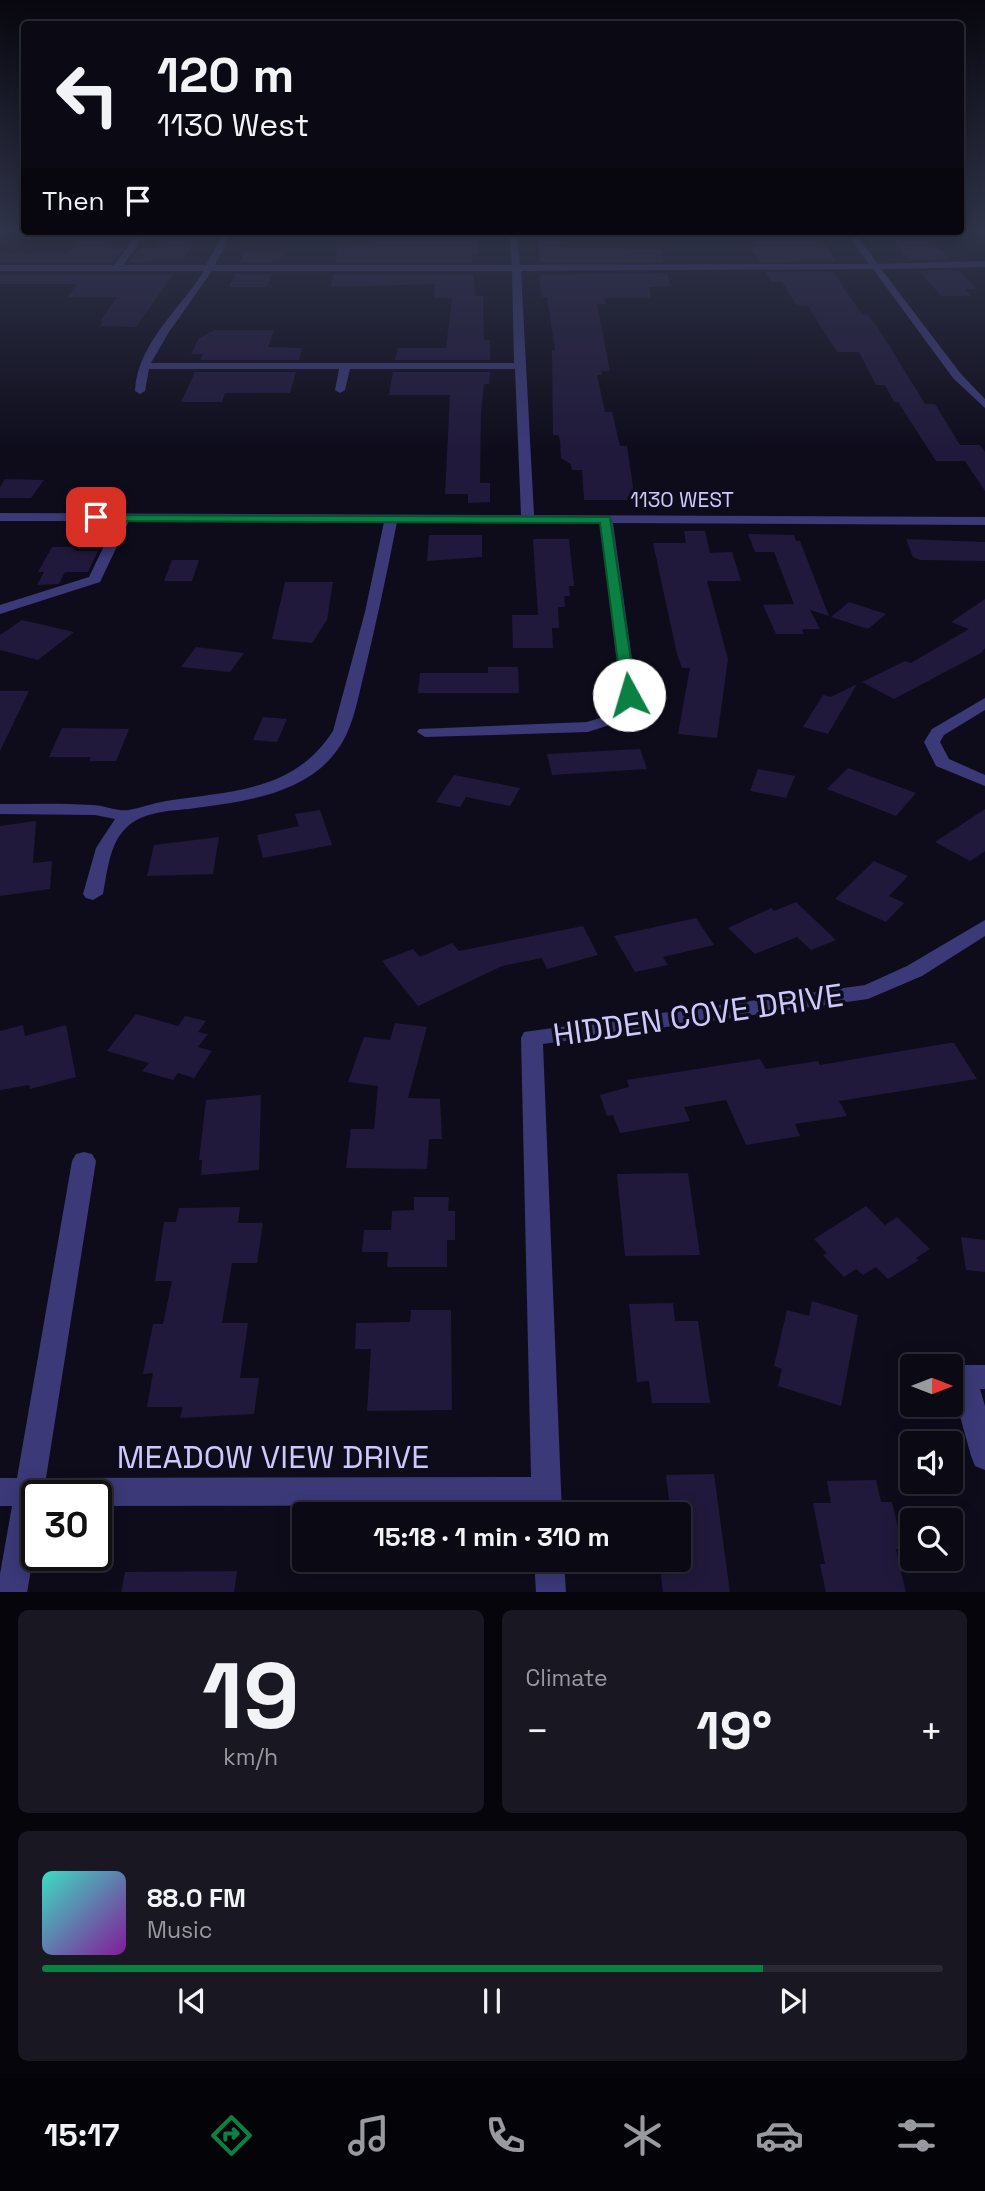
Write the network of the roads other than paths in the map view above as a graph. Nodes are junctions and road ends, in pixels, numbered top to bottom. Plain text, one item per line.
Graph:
1 (185, 303) edge
2 (519, 303) edge
3 (903, 303) edge
4 (145, 366) junction
5 (345, 366) junction
6 (520, 366) junction
7 (340, 390) dead end
8 (140, 391) dead end
9 (983, 401) edge
10 (0, 517) edge
11 (124, 518) junction
12 (391, 518) junction
13 (527, 519) junction
14 (606, 519) junction
15 (985, 521) edge
16 (0, 610) edge
17 (985, 703) edge
18 (425, 732) dead end
19 (985, 781) edge
20 (0, 809) edge
21 (130, 816) junction
22 (93, 894) dead end
23 (985, 926) edge
24 (84, 1161) dead end
25 (974, 1377) edge
26 (985, 1456) edge
27 (32, 1480) edge
28 (0, 1492) edge
29 (21, 1492) edge
30 (112, 1494) edge
31 (500, 1502) edge
32 (547, 1502) edge
33 (21, 1542) edge
34 (550, 1572) edge
35 (12, 1592) edge
36 (551, 1592) edge

1 - 4 street
2 - 6 street
3 - 9 street
4 - 5 street
4 - 8 street
5 - 6 street
5 - 7 street
6 - 13 street
10 - 11 street, 1130 WEST
11 - 12 street, 1130 WEST
11 - 16 street
12 - 13 street, 1130 WEST
12 - 21 street
13 - 14 street, 1130 WEST
14 - 15 street, 1130 WEST
14 - 18 street
17 - 19 street
20 - 21 street
21 - 22 street
23 - 32 street, HIDDEN COVE DRIVE
24 - 27 street
25 - 26 street
28 - 29 street, MEADOW VIEW DRIVE
30 - 31 street, MEADOW VIEW DRIVE
33 - 35 street
34 - 36 street

